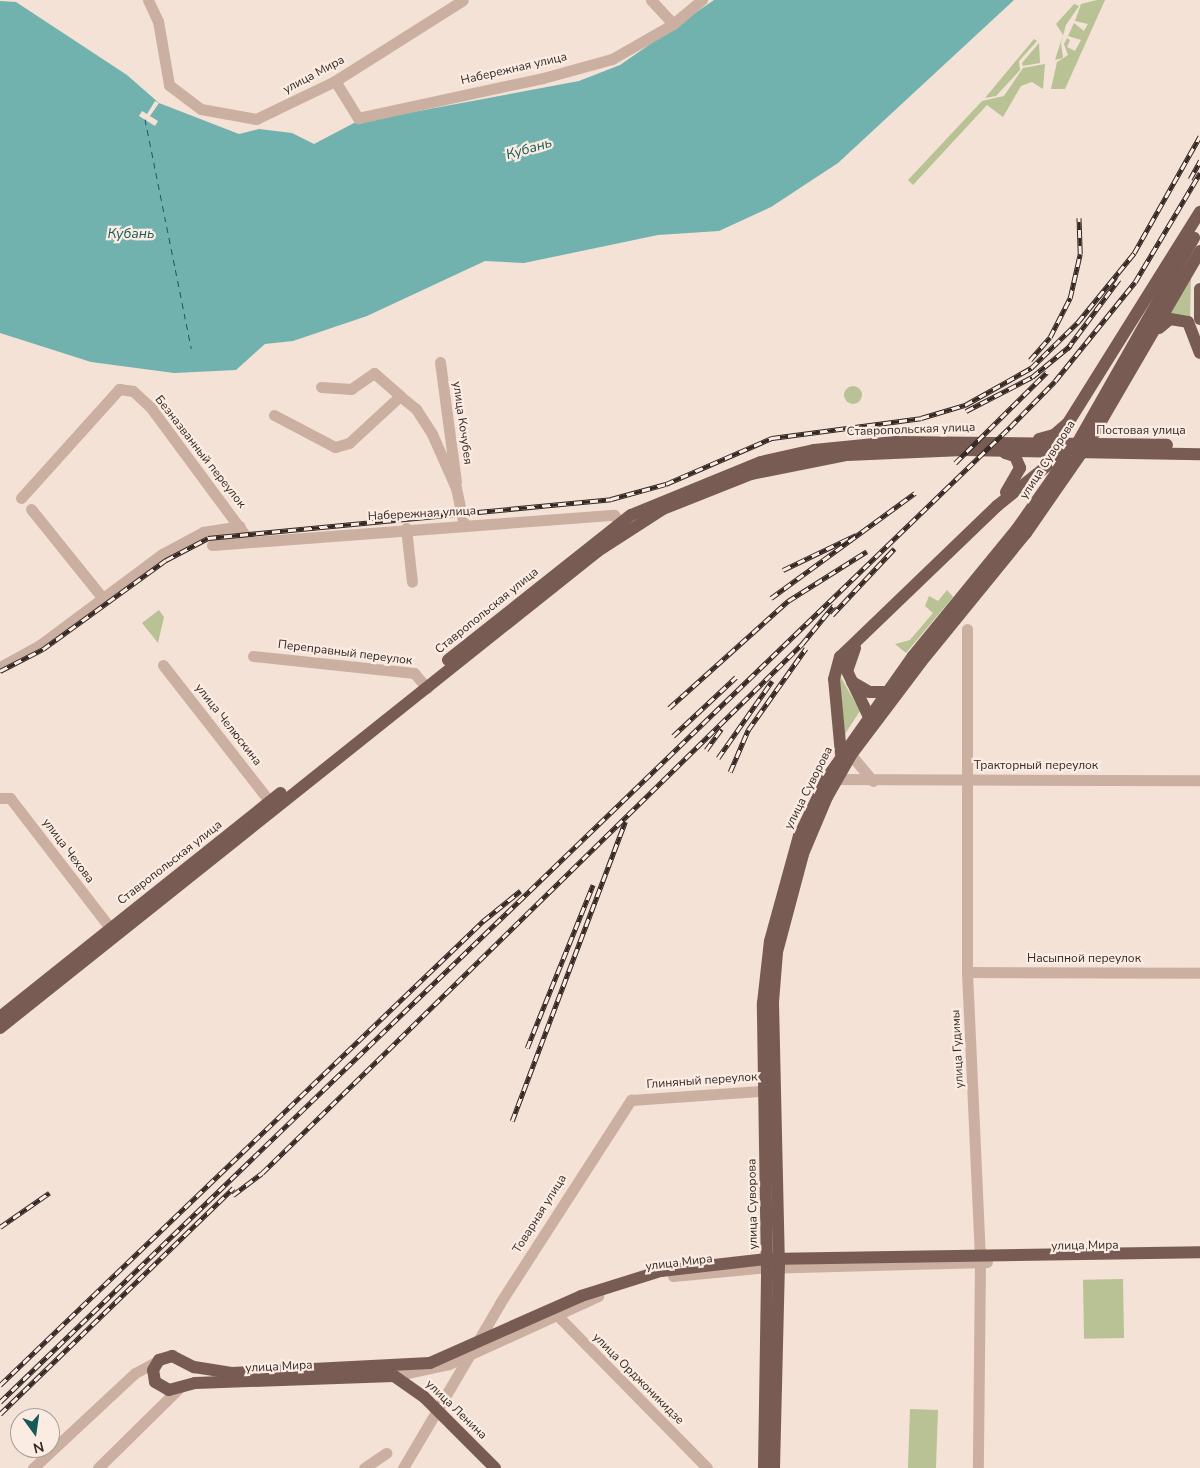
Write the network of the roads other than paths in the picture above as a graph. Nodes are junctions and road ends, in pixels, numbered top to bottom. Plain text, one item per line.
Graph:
1 (148, 0) edge
2 (463, 0) edge
3 (651, 0) edge
4 (702, 0) edge
5 (673, 24) junction
6 (335, 81) junction
7 (1200, 212) edge
8 (1200, 226) edge
9 (1200, 251) edge
10 (1200, 289) edge
11 (1200, 319) edge
12 (1143, 343) junction
13 (1200, 353) edge
14 (440, 362) dead end
15 (321, 387) dead end
16 (400, 396) junction
17 (274, 415) dead end
18 (1019, 442) junction
19 (1081, 444) joint
20 (1199, 447) edge
21 (997, 451) junction
22 (1062, 454) junction
23 (1106, 454) joint
24 (456, 488) junction
25 (21, 498) dead end
26 (997, 506) junction
27 (31, 509) dead end
28 (240, 526) junction
29 (464, 526) junction
30 (623, 526) junction
31 (406, 528) junction
32 (248, 539) junction
33 (212, 545) dead end
34 (412, 582) dead end
35 (101, 596) junction
36 (967, 629) dead end
37 (253, 656) dead end
38 (917, 659) junction
39 (163, 665) dead end
40 (0, 667) edge
41 (841, 670) junction
42 (852, 682) junction
43 (425, 685) junction
44 (885, 692) junction
45 (870, 719) junction
46 (846, 754) junction
47 (831, 780) junction
48 (967, 780) junction
49 (1200, 780) edge
50 (873, 781) junction
51 (0, 798) edge
52 (270, 802) junction
53 (110, 928) junction
54 (967, 972) junction
55 (1200, 973) edge
56 (0, 1017) edge
57 (0, 1028) edge
58 (770, 1090) junction
59 (631, 1100) joint
60 (1200, 1252) edge
61 (1200, 1258) edge
62 (980, 1259) junction
63 (773, 1263) junction
64 (553, 1312) junction
65 (472, 1350) junction
66 (159, 1360) junction
67 (183, 1361) junction
68 (394, 1376) junction
69 (180, 1387) junction
70 (437, 1409) junction
71 (386, 1453) dead end
72 (33, 1468) edge
73 (98, 1468) edge
74 (364, 1468) edge
75 (403, 1468) edge
76 (495, 1468) edge
77 (706, 1468) edge
78 (764, 1468) edge
79 (774, 1468) edge
80 (978, 1468) edge

1 - 6 street, улица Мира
2 - 6 street, улица Мира
3 - 5 street
4 - 5 street, Набережная улица
5 - 6 street, Набережная улица
7 - 18 main road, улица Суворова
8 - 12 main road, улица Суворова
9 - 12 main road, улица Суворова
10 - 11 main road
12 - 13 main road
12 - 38 main road, улица Суворова, bridge
14 - 24 street, улица Кочубея
15 - 16 street, улица Кочубея
16 - 17 street
16 - 24 street, улица Кочубея
18 - 19 main road, Ставропольская улица
18 - 30 main road, Ставропольская улица
19 - 20 main road, Постовая улица
20 - 23 main road, Постовая улица
21 - 22 main road, Ставропольская улица
21 - 26 main road, Ставропольская улица
21 - 30 main road, Ставропольская улица
22 - 23 main road, Ставропольская улица
22 - 26 main road
24 - 29 street, улица Кочубея
25 - 28 street, Безназванный переулок
26 - 41 main road
27 - 35 street
28 - 32 street, Безназванный переулок
28 - 35 street
29 - 30 street, Набережная улица
29 - 31 street, Набережная улица
30 - 43 main road, Ставропольская улица
31 - 32 street, Набережная улица
31 - 34 street
32 - 33 street, Набережная улица
35 - 40 street
36 - 48 street, улица Гудимы
37 - 43 street, Переправный переулок
38 - 44 main road, улица Суворова
38 - 45 main road, улица Суворова
39 - 52 street, улица Челюскина
41 - 42 main road
41 - 46 main road
42 - 44 main road
42 - 45 main road
43 - 52 main road, Ставропольская улица
43 - 57 main road, Ставропольская улица
44 - 45 main road, улица Суворова
45 - 46 main road, улица Суворова
46 - 47 main road, улица Суворова
46 - 50 street
47 - 50 street, Тракторный переулок
47 - 58 main road, улица Суворова
48 - 49 street, Тракторный переулок
48 - 50 street, Тракторный переулок
48 - 54 street, улица Гудимы
51 - 53 street, улица Чехова
52 - 53 main road, Ставропольская улица
53 - 56 main road, Ставропольская улица
54 - 55 street, Насыпной переулок
54 - 62 street, улица Гудимы
58 - 59 street, Глиняный переулок
58 - 63 main road, улица Суворова
59 - 65 street, Товарная улица
60 - 62 main road, улица Мира
61 - 62 street, улица Мира
62 - 63 main road, улица Мира
62 - 80 street, улица Гудимы
63 - 64 main road, улица Мира
63 - 78 main road, улица Суворова
63 - 79 main road, улица Суворова
64 - 65 main road, улица Мира
64 - 77 street, улица Орджоникидзе
65 - 67 main road, улица Мира
65 - 68 street, улица Мира
65 - 70 street, Товарная улица
66 - 67 main road
66 - 69 main road
66 - 72 street
67 - 69 main road
68 - 69 main road, улица Мира
68 - 70 main road, улица Ленина
69 - 73 street
70 - 75 street, Товарная улица
70 - 76 main road, улица Ленина
71 - 74 street

